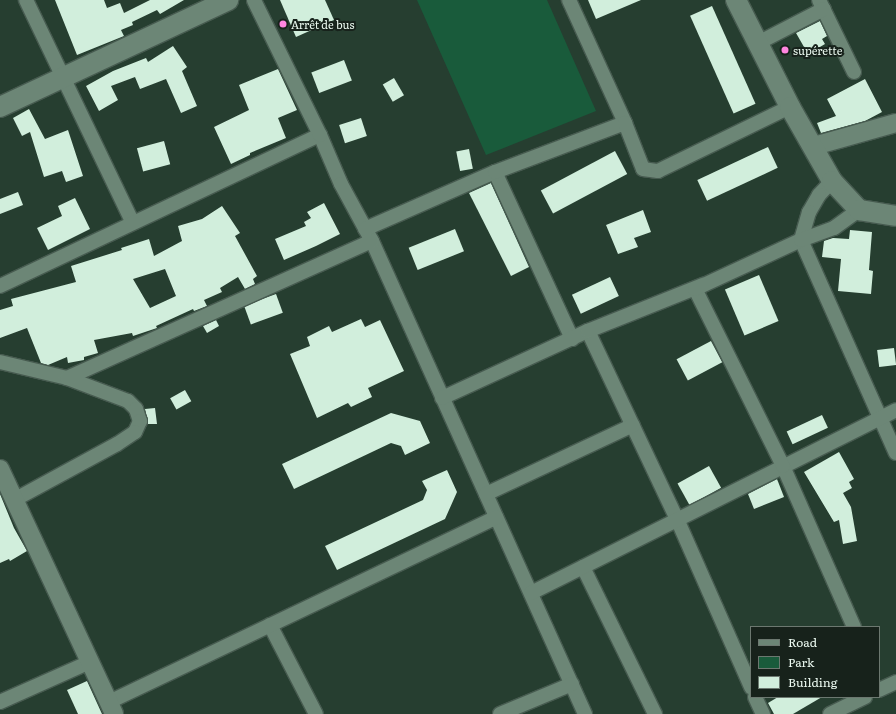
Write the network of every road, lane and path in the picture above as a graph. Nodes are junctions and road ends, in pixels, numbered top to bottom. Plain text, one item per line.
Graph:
1 (26, 0) edge
2 (228, 0) edge
3 (254, 0) edge
4 (569, 0) edge
5 (736, 0) edge
6 (821, 5) edge
7 (758, 43) junction
8 (854, 72) dead end
9 (62, 78) junction
10 (0, 107) edge
11 (790, 107) junction
12 (625, 123) junction
13 (896, 123) edge
14 (320, 135) junction
15 (814, 146) junction
16 (495, 172) junction
17 (832, 181) junction
18 (859, 210) junction
19 (896, 216) edge
20 (132, 223) junction
21 (368, 235) junction
22 (801, 240) junction
23 (705, 284) junction
24 (0, 286) edge
25 (588, 331) junction
26 (572, 339) junction
27 (0, 362) edge
28 (67, 378) junction
29 (442, 398) junction
30 (896, 410) edge
31 (879, 418) junction
32 (633, 425) junction
33 (896, 454) edge
34 (783, 466) junction
35 (0, 469) edge
36 (486, 494) junction
37 (14, 500) junction
38 (496, 517) junction
39 (677, 520) junction
40 (583, 566) junction
41 (531, 593) junction
42 (270, 625) junction
43 (854, 626) edge
44 (90, 662) junction
45 (896, 682) edge
46 (572, 684) junction
47 (750, 686) edge
48 (880, 688) edge
49 (755, 698) edge
50 (863, 698) edge
51 (0, 702) edge
52 (112, 708) edge
53 (5, 714) edge
54 (316, 714) edge
55 (500, 714) edge
56 (585, 714) edge
57 (655, 714) edge
58 (763, 714) edge
59 (830, 714) edge

1 - 9 street
2 - 9 main road
3 - 14 street
4 - 12 street
5 - 7 main road
6 - 7 street
6 - 8 street
7 - 11 main road
9 - 10 main road
9 - 20 street
11 - 12 street
11 - 15 main road
12 - 16 street
13 - 15 street
14 - 20 street
14 - 21 street
15 - 17 main road
16 - 21 street
16 - 26 street
17 - 18 main road
17 - 22 street
18 - 19 main road
18 - 22 street
20 - 24 street
21 - 28 street
21 - 29 street
22 - 23 street
22 - 31 street
23 - 25 street
23 - 34 street
25 - 26 street
25 - 32 street
26 - 29 street
27 - 28 street
28 - 37 street
29 - 36 street
30 - 31 street
31 - 33 street
31 - 34 street
32 - 36 street
32 - 39 street
34 - 39 street
34 - 43 street
35 - 37 street
36 - 38 street
37 - 44 street
38 - 41 street
38 - 42 street
39 - 40 street
39 - 47 street
40 - 41 street
40 - 57 street
41 - 46 street
42 - 52 street
42 - 54 street
44 - 51 street
44 - 52 street
45 - 48 street
46 - 55 street
46 - 56 street
49 - 58 street
50 - 59 street
51 - 53 street

